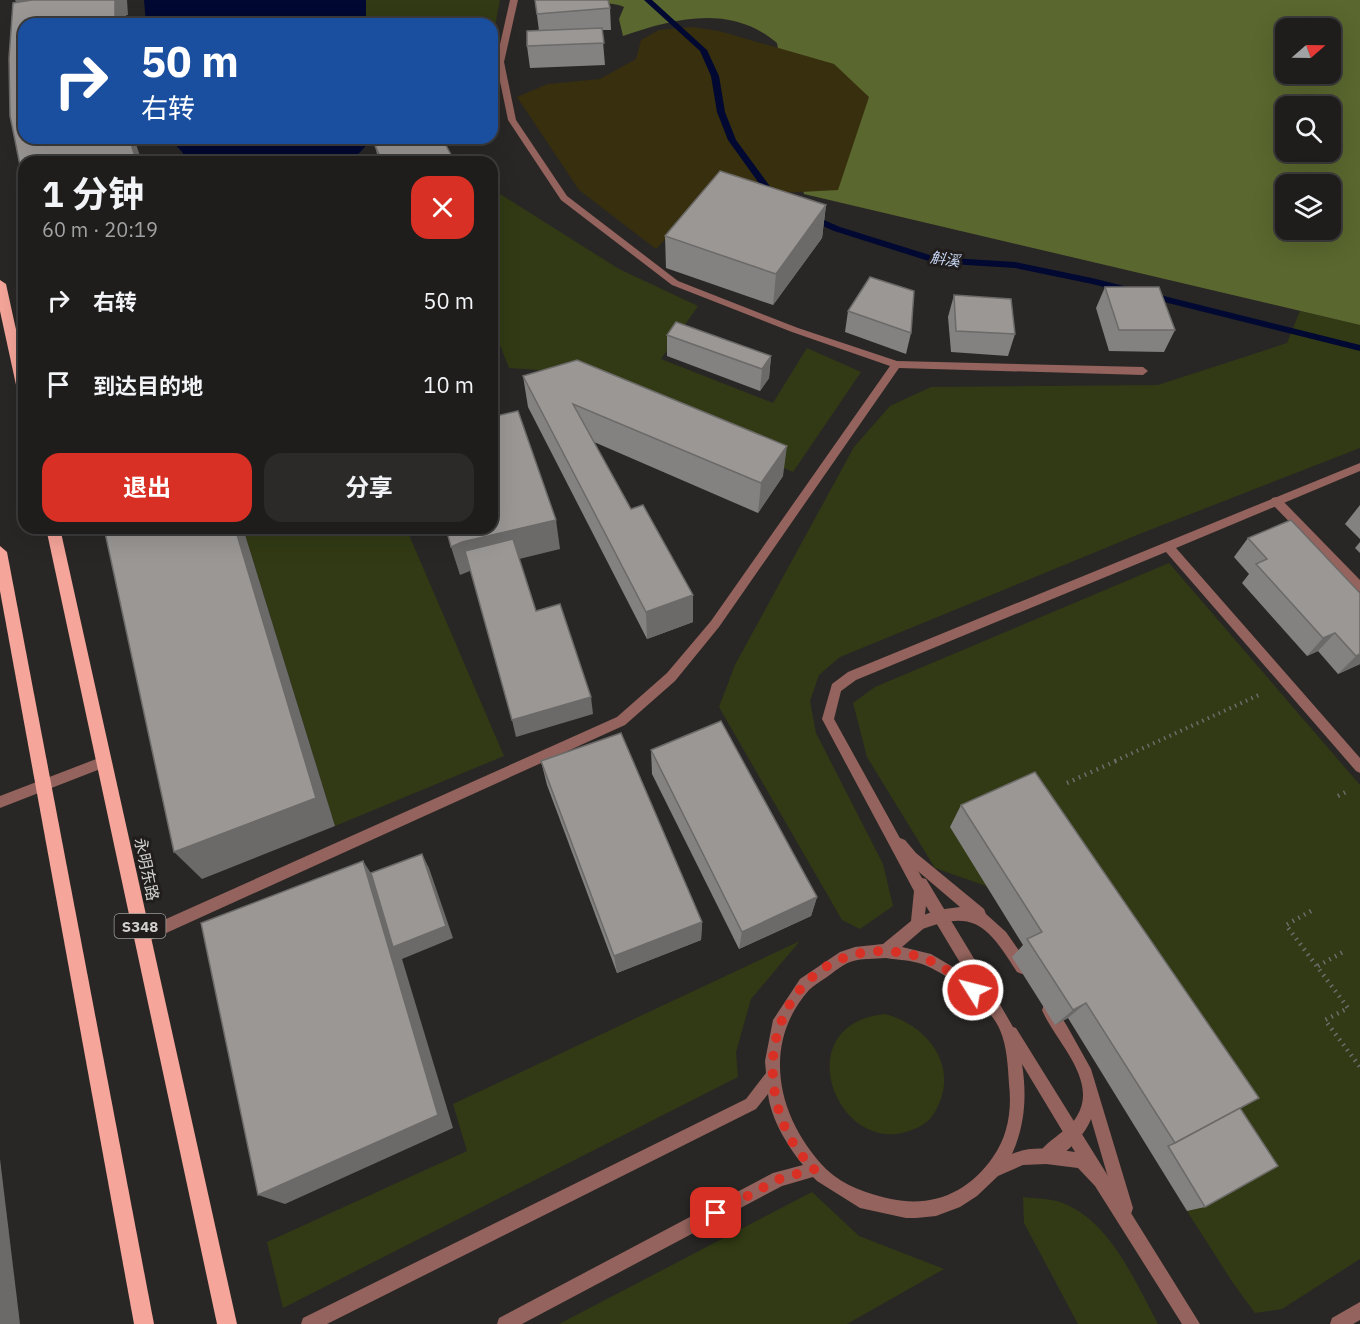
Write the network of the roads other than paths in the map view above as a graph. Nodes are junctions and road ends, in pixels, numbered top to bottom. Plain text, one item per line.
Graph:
1 (514, 0) edge
2 (0, 284) edge
3 (896, 364) junction
4 (18, 366) edge
5 (1143, 371) dead end
6 (1360, 467) edge
7 (1276, 501) junction
8 (54, 534) edge
9 (1167, 545) junction
10 (0, 552) edge
11 (1360, 587) edge
12 (104, 762) junction
13 (1360, 767) edge
14 (44, 785) junction
15 (0, 801) edge
16 (890, 831) junction
17 (903, 855) junction
18 (940, 916) junction
19 (982, 917) junction
20 (918, 924) junction
21 (142, 937) junction
22 (886, 951) junction
23 (1030, 979) dead end
24 (1042, 998) dead end
25 (1004, 1021) junction
26 (771, 1078) junction
27 (1089, 1079) junction
28 (1073, 1134) junction
29 (1046, 1156) junction
30 (815, 1169) junction
31 (996, 1169) junction
32 (1101, 1180) junction
33 (1138, 1239) junction
34 (1360, 1310) edge
35 (144, 1324) edge
36 (226, 1324) edge
37 (309, 1324) edge
38 (505, 1324) edge
39 (1192, 1324) edge
40 (1338, 1324) edge

1 - 3 street
2 - 4 main road
3 - 5 street
3 - 21 street
6 - 7 street
7 - 9 street
7 - 11 street
8 - 12 main road, 永明东路 / S348
9 - 13 street
9 - 16 street
10 - 14 main road
12 - 14 street
12 - 21 main road, 永明东路 / S348
14 - 15 street
14 - 35 main road
16 - 17 street
16 - 19 street
17 - 18 street
17 - 20 street
18 - 19 street
18 - 20 street
18 - 25 street
19 - 23 street
20 - 22 street
21 - 36 main road, 永明东路 / S348
22 - 25 street
22 - 26 street
24 - 27 street
25 - 28 street
25 - 31 street
26 - 30 street
26 - 37 street
27 - 28 street
27 - 33 street
28 - 29 street
28 - 32 street
29 - 31 street
29 - 32 street
30 - 31 street
30 - 38 street
32 - 33 street
33 - 39 street
34 - 40 street

